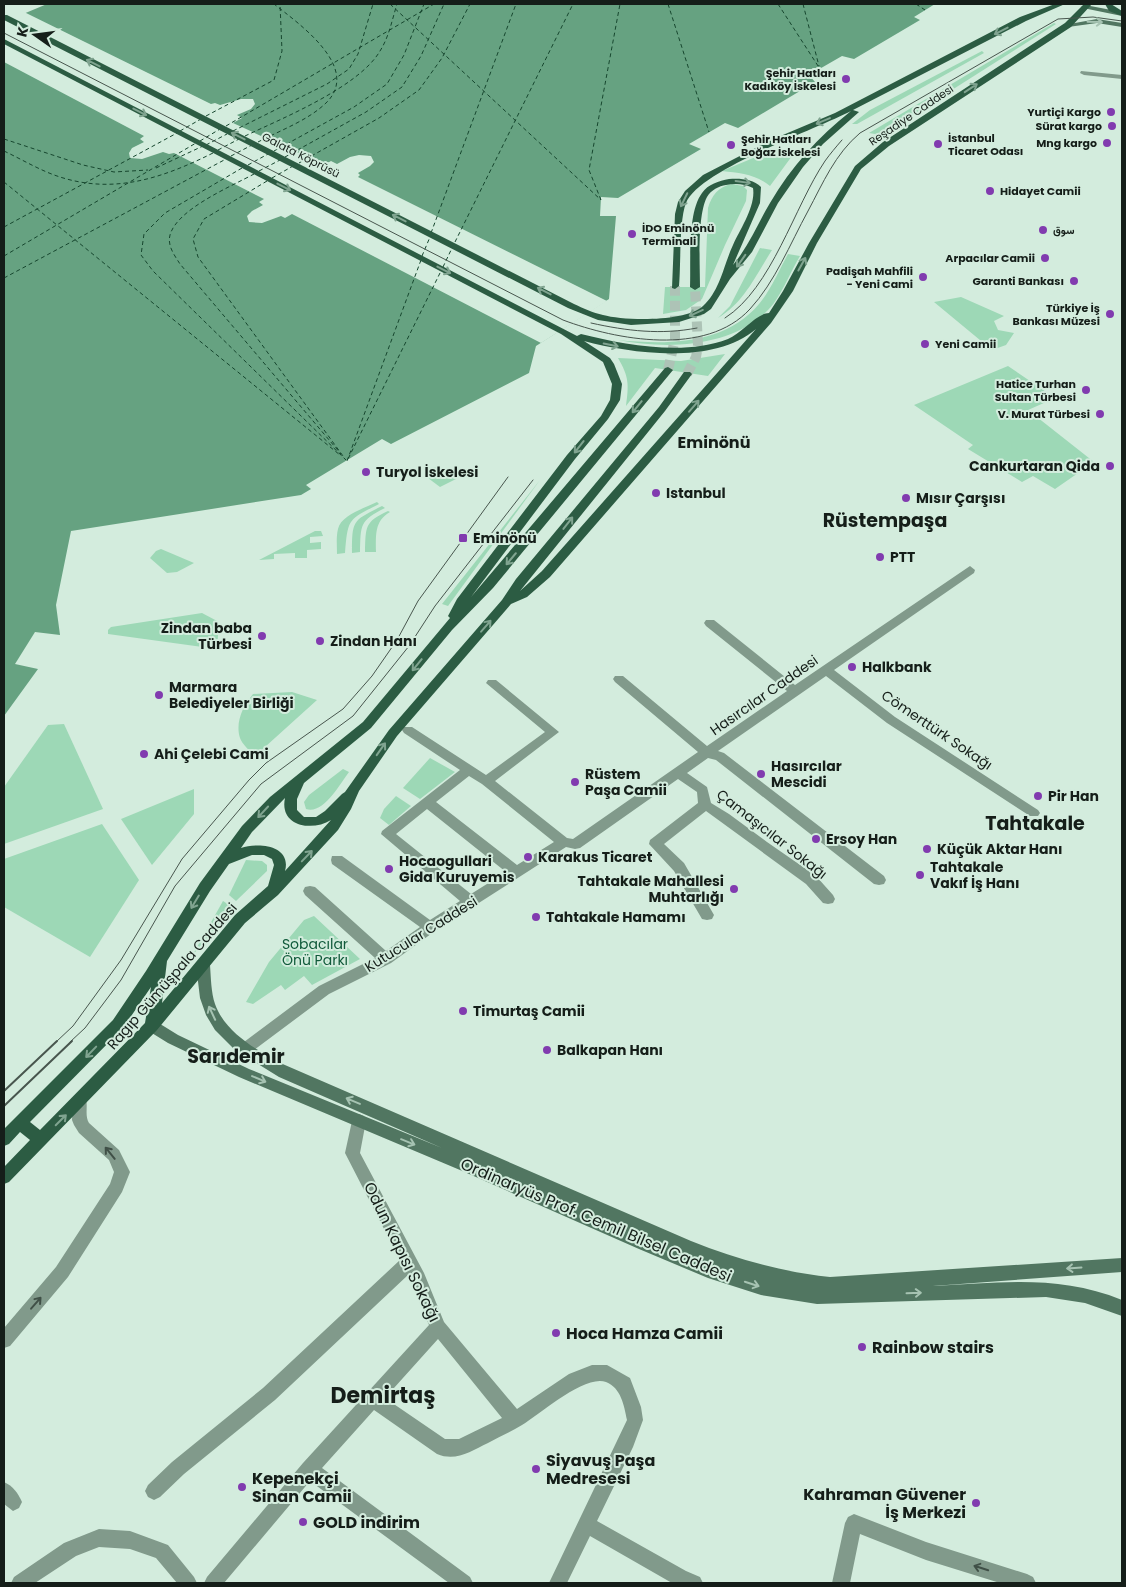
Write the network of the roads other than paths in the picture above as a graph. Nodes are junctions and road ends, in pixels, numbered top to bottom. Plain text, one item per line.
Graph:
1 (1108, 4) edge
2 (1064, 6) edge
3 (1086, 6) edge
4 (1076, 8) dead end
5 (1122, 14) edge
6 (4, 17) edge
7 (1068, 25) junction
8 (1122, 25) edge
9 (4, 42) edge
10 (1084, 74) dead end
11 (1122, 77) edge
12 (883, 92) junction
13 (726, 277) junction
14 (675, 286) tunnel mouth
15 (695, 287) tunnel mouth
16 (778, 306) junction
17 (564, 332) junction
18 (668, 370) tunnel mouth
19 (687, 374) tunnel mouth
20 (970, 570) dead end
21 (506, 603) junction
22 (710, 623) dead end
23 (448, 628) junction
24 (826, 670) junction
25 (619, 679) dead end
26 (492, 683) dead end
27 (796, 692) junction
28 (408, 730) dead end
29 (707, 752) junction
30 (469, 770) junction
31 (678, 773) junction
32 (299, 780) junction
33 (486, 781) junction
34 (353, 789) junction
35 (426, 802) junction
36 (705, 805) junction
37 (1034, 813) dead end
38 (570, 843) junction
39 (337, 860) dead end
40 (222, 862) junction
41 (517, 872) junction
42 (879, 880) dead end
43 (272, 891) junction
44 (310, 891) dead end
45 (828, 899) dead end
46 (471, 902) junction
47 (707, 915) dead end
48 (430, 927) junction
49 (162, 957) junction
50 (386, 959) junction
51 (203, 965) junction
52 (152, 1026) junction
53 (245, 1049) junction
54 (80, 1100) junction
55 (360, 1121) junction
56 (20, 1123) junction
57 (4, 1139) edge
58 (41, 1140) junction
59 (4, 1177) edge
60 (410, 1262) junction
61 (1122, 1265) edge
62 (1122, 1308) edge
63 (438, 1327) junction
64 (4, 1340) edge
65 (372, 1398) junction
66 (515, 1420) junction
67 (309, 1469) junction
68 (154, 1491) dead end
69 (587, 1525) junction
70 (20, 1583) edge
71 (188, 1583) edge
72 (213, 1583) edge
73 (464, 1583) edge
74 (558, 1583) edge
75 (694, 1583) edge
76 (840, 1583) edge
77 (1027, 1583) edge

1 - 5 main road
2 -> 12 main road
3 - 4 main road
3 - 5 street
3 - 7 main road, Reşadiye Caddesi
13 -> 6 main road, Galata Köprüsü
7 -> 8 street
16 -> 7 main road, Reşadiye Caddesi
9 -> 17 main road
10 - 11 street
12 -> 13 main road
12 -> 14 main road
15 -> 13 main road
17 -> 16 main road
21 -> 16 main road, Reşadiye Caddesi
17 -> 23 main road
18 -> 23 main road
21 -> 19 main road
20 - 24 street, Hasırcılar Caddesi
34 -> 21 main road, Ragıp Gümüşpala Caddesi
22 - 27 street
23 -> 32 main road, Ragıp Gümüşpala Caddesi
24 - 27 street, Hasırcılar Caddesi
24 - 37 street, Cömerttürk Sokağı
25 - 29 street
26 - 33 street
27 - 29 street, Hasırcılar Caddesi
28 - 30 street
29 - 31 street, Hasırcılar Caddesi
29 - 42 street
30 - 33 street
30 - 35 street
31 - 36 street, Çamaşıcılar Sokağı
31 - 38 street, Hasırcılar Caddesi
32 - 34 main road
32 -> 40 main road, Ragıp Gümüşpala Caddesi
33 - 38 street
43 -> 34 main road, Ragıp Gümüşpala Caddesi
35 - 41 street
35 - 46 street
36 - 45 street, Çamaşıcılar Sokağı
36 - 47 street
38 - 41 street, Kutucular Caddesi
39 - 48 street
40 - 43 main road
40 -> 49 main road, Ragıp Gümüşpala Caddesi
41 - 46 street, Kutucular Caddesi
43 - 51 main road, Ragıp Gümüşpala Caddesi
44 - 50 street
46 - 48 street, Kutucular Caddesi
48 - 50 street, Kutucular Caddesi
49 - 52 main road
49 -> 56 main road, Ragıp Gümüşpala Caddesi
50 - 53 street, Kutucular Caddesi
51 - 52 main road, Ragıp Gümüşpala Caddesi
53 -> 51 street, Ordinaryüs Prof. Cemil Bilsel Caddesi
52 - 54 main road, Ragıp Gümüşpala Caddesi
52 -> 55 street, Ordinaryüs Prof. Cemil Bilsel Caddesi
61 -> 53 street, Ordinaryüs Prof. Cemil Bilsel Caddesi
58 -> 54 main road, Ragıp Gümüşpala Caddesi
64 -> 54 street
55 - 60 street, Odun Kapısı Sokağı
55 -> 62 street, Ordinaryüs Prof. Cemil Bilsel Caddesi
56 - 57 main road, Ragıp Gümüşpala Caddesi
56 - 58 main road
58 - 59 main road, Ragıp Gümüşpala Caddesi
60 - 63 street, Odun Kapısı Sokağı
60 - 68 street
63 - 65 street
63 - 66 street, Odun Kapısı Sokağı
65 - 66 street
65 - 67 street
66 - 69 street
67 - 72 street
67 - 73 street
69 - 74 street
69 - 75 street
70 - 71 street
77 -> 76 street

